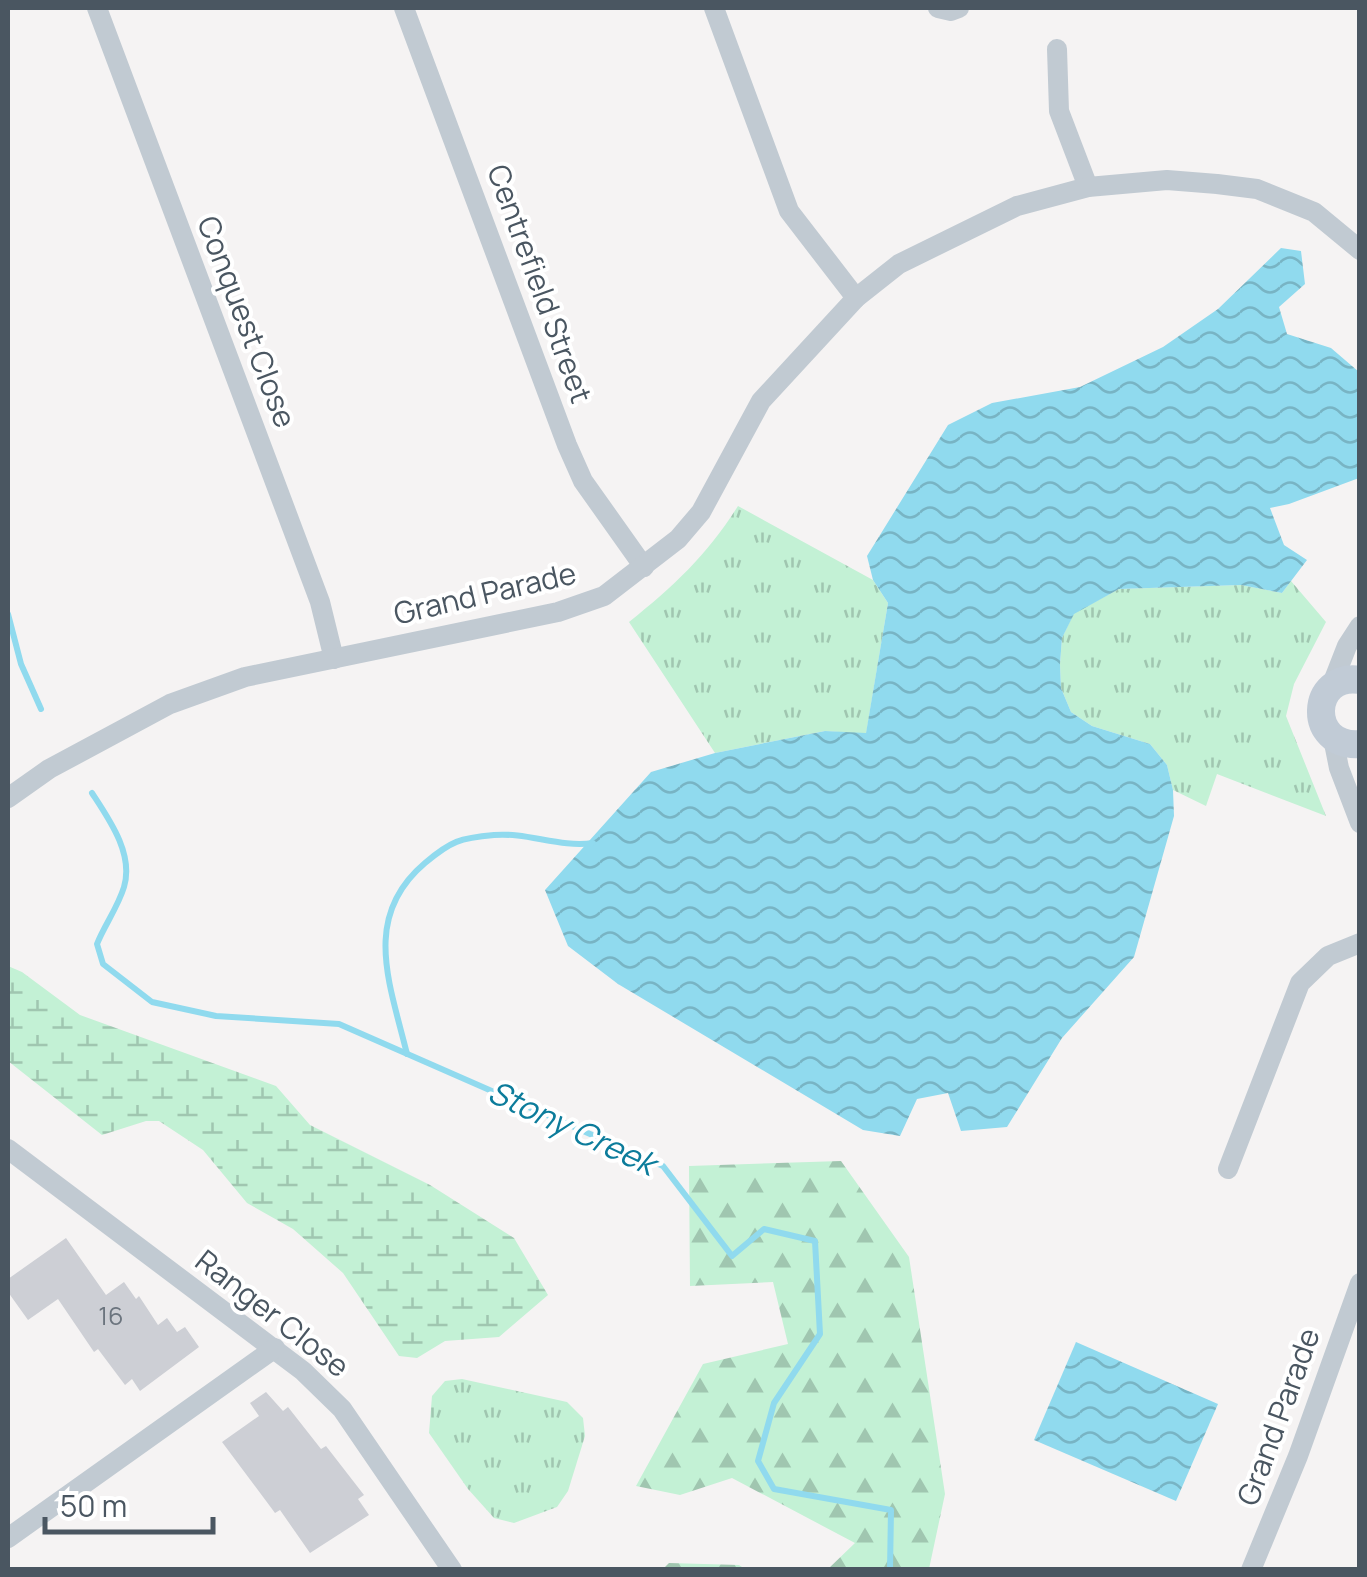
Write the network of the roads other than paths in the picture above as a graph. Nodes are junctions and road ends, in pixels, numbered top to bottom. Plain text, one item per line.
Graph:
1 (96, 8) edge
2 (404, 8) edge
3 (714, 8) edge
4 (938, 8) edge
5 (959, 8) edge
6 (1057, 49) dead end
7 (1088, 186) junction
8 (1360, 250) edge
9 (856, 298) junction
10 (644, 567) junction
11 (1360, 626) edge
12 (334, 659) junction
13 (1360, 680) edge
14 (1331, 687) junction
15 (1346, 741) edge
16 (8, 798) edge
17 (1360, 823) edge
18 (1360, 943) edge
19 (10, 1157) edge
20 (1228, 1170) dead end
21 (1360, 1283) edge
22 (275, 1348) junction
23 (8, 1538) edge
24 (452, 1570) edge
25 (1251, 1570) edge

1 - 12 street, Conquest Close
2 - 10 street, Centrefield Street
3 - 9 street
4 - 5 street
6 - 7 street
7 - 8 street, Grand Parade
7 - 9 street, Grand Parade
9 - 10 street, Grand Parade
10 - 12 street, Grand Parade
11 - 14 street
12 - 16 street, Grand Parade
13 - 14 street
14 - 15 street
15 - 17 street
18 - 20 street
19 - 22 street, Ranger Close
21 - 25 street, Grand Parade
22 - 23 street
22 - 24 street, Ranger Close

